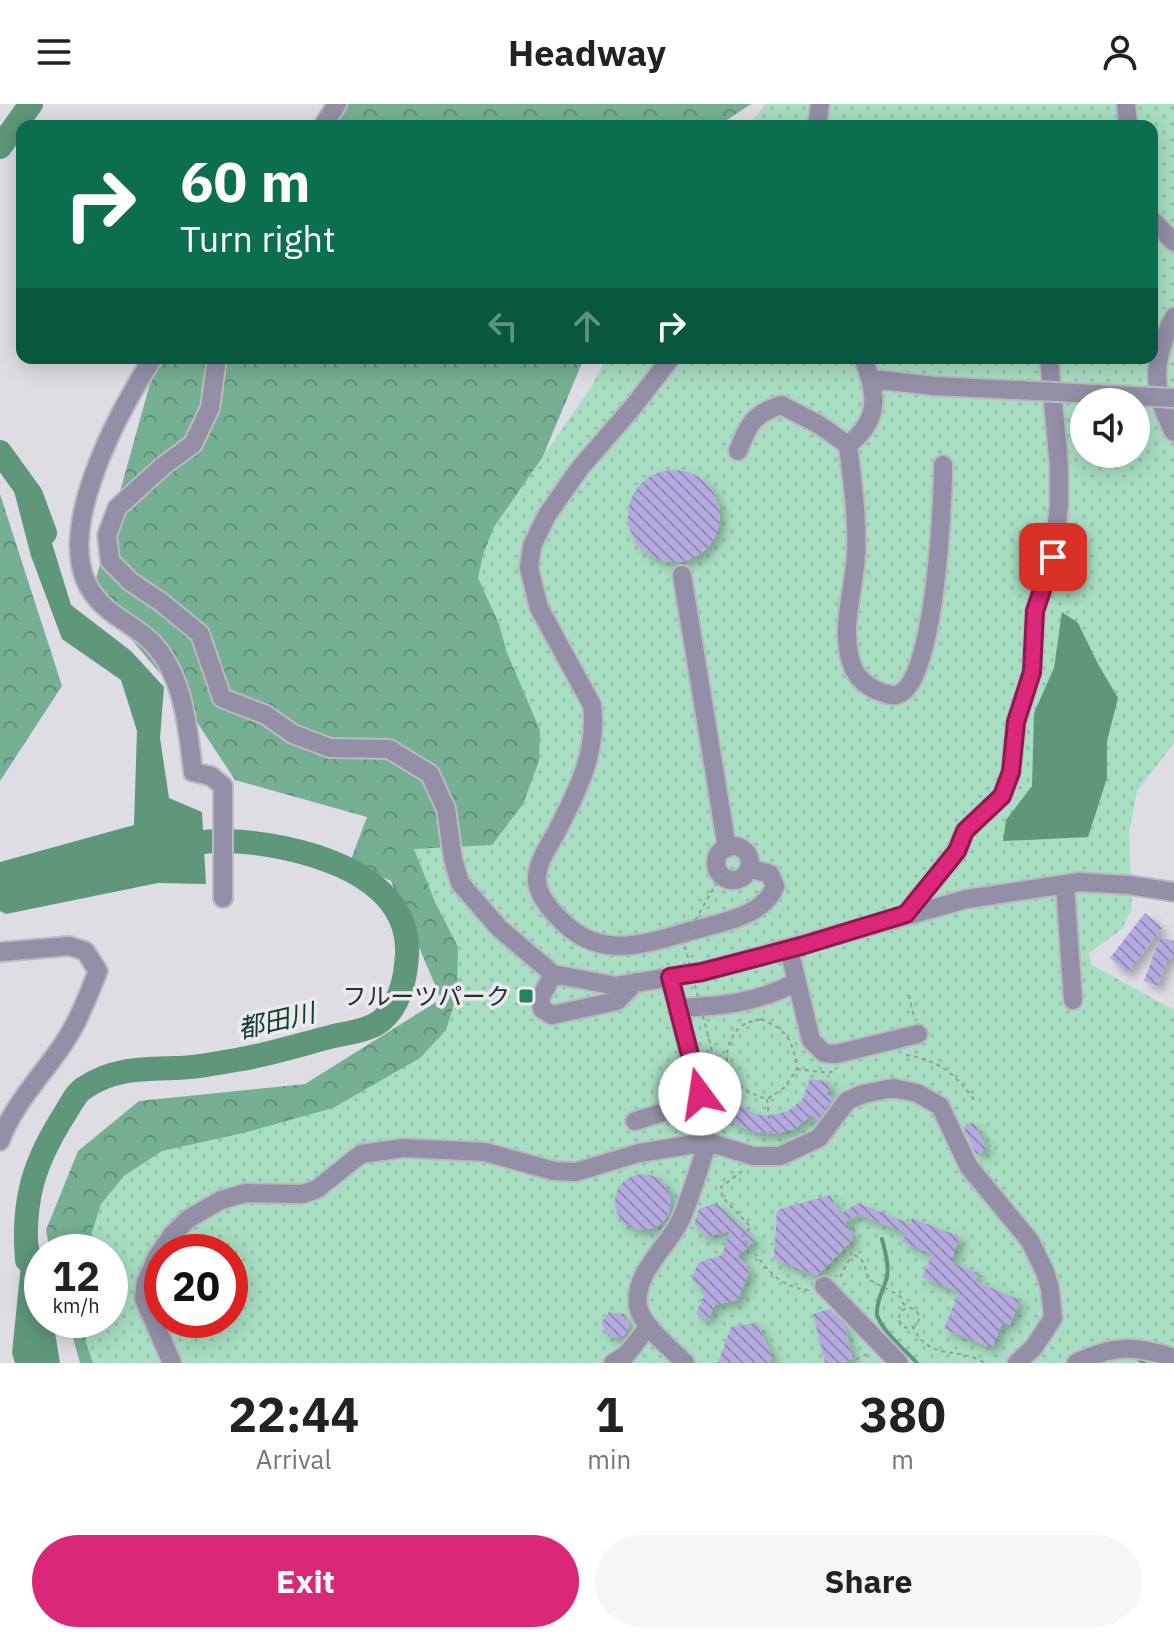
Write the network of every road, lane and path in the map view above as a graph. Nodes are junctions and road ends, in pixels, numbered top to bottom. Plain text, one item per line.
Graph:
1 (1158, 226) edge
2 (1174, 242) edge
3 (1174, 317) edge
4 (1158, 359) edge
5 (149, 364) edge
6 (216, 364) edge
7 (666, 364) edge
8 (865, 364) edge
9 (1050, 364) edge
10 (1157, 364) edge
11 (871, 379) junction
12 (1174, 398) edge
13 (1174, 432) edge
14 (848, 445) junction
15 (738, 451) dead end
16 (943, 465) dead end
17 (682, 575) dead end
18 (727, 848) junction
19 (749, 868) junction
20 (721, 875) junction
21 (1065, 885) junction
22 (1174, 892) edge
23 (223, 898) dead end
24 (906, 914) junction
25 (789, 949) junction
26 (0, 952) edge
27 (553, 974) junction
28 (670, 977) junction
29 (636, 982) junction
30 (797, 982) junction
31 (1073, 1000) dead end
32 (678, 1008) junction
33 (918, 1034) dead end
34 (895, 1056) dead end
35 (797, 1069) junction
36 (841, 1069) dead end
37 (767, 1099) junction
38 (975, 1101) dead end
39 (635, 1121) dead end
40 (0, 1141) edge
41 (708, 1142) junction
42 (761, 1156) junction
43 (853, 1217) dead end
44 (852, 1254) junction
45 (824, 1286) junction
46 (906, 1309) junction
47 (649, 1326) junction
48 (903, 1326) junction
49 (912, 1326) junction
50 (899, 1329) dead end
51 (934, 1356) dead end
52 (953, 1358) dead end
53 (1174, 1358) edge
54 (172, 1363) edge
55 (613, 1363) edge
56 (685, 1363) edge
57 (899, 1363) edge
58 (985, 1363) edge
59 (1017, 1363) edge
60 (1076, 1363) edge

1 - 2 street
3 - 4 street
5 - 23 street
6 - 27 street
7 - 19 street
8 - 11 street
9 - 24 street
10 - 13 street
11 - 12 street, bridge
11 - 14 street
14 - 15 street
14 - 16 street
17 - 18 street
18 - 19 street
18 - 20 street
19 - 20 street
20 - 41 path, bridge
21 - 22 street
21 - 24 street
21 - 31 street
24 - 25 street
25 - 28 street
25 - 30 street
26 - 40 street
27 - 29 street
27 - 29 street
28 - 29 street
28 - 32 street
30 - 32 street
30 - 33 street
32 - 39 street
34 - 38 path
35 - 36 path
35 - 37 path
35 - 37 path
37 - 42 path
41 - 42 street
41 - 47 street
41 - 54 street
42 - 45 path
42 - 59 street
43 - 44 path
44 - 45 path
44 - 46 path
45 - 57 street
46 - 48 path
46 - 49 path
47 - 55 street
47 - 56 street
48 - 49 path
48 - 50 path
49 - 51 path
52 - 58 path
53 - 60 street

